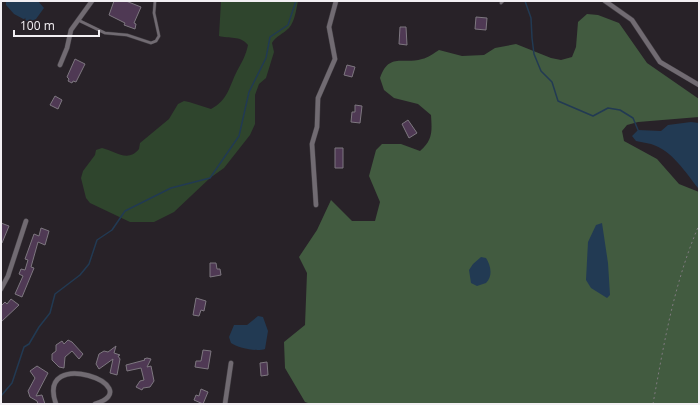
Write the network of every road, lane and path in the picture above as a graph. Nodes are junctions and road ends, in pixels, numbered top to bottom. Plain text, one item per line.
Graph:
1 (92, 1) edge
2 (155, 1) edge
3 (336, 1) edge
4 (605, 1) edge
5 (78, 20) junction
6 (60, 65) dead end
7 (699, 85) edge
8 (316, 205) dead end
9 (26, 221) dead end
10 (699, 225) edge
11 (698, 228) edge
12 (1, 289) edge
13 (231, 363) dead end
14 (56, 404) edge
15 (95, 404) edge
16 (225, 404) edge
17 (653, 404) edge

1 - 5 street
2 - 5 lane
3 - 8 street
4 - 7 street
5 - 6 street
9 - 12 street
10 - 11 path
11 - 17 path
13 - 16 street
14 - 15 street

